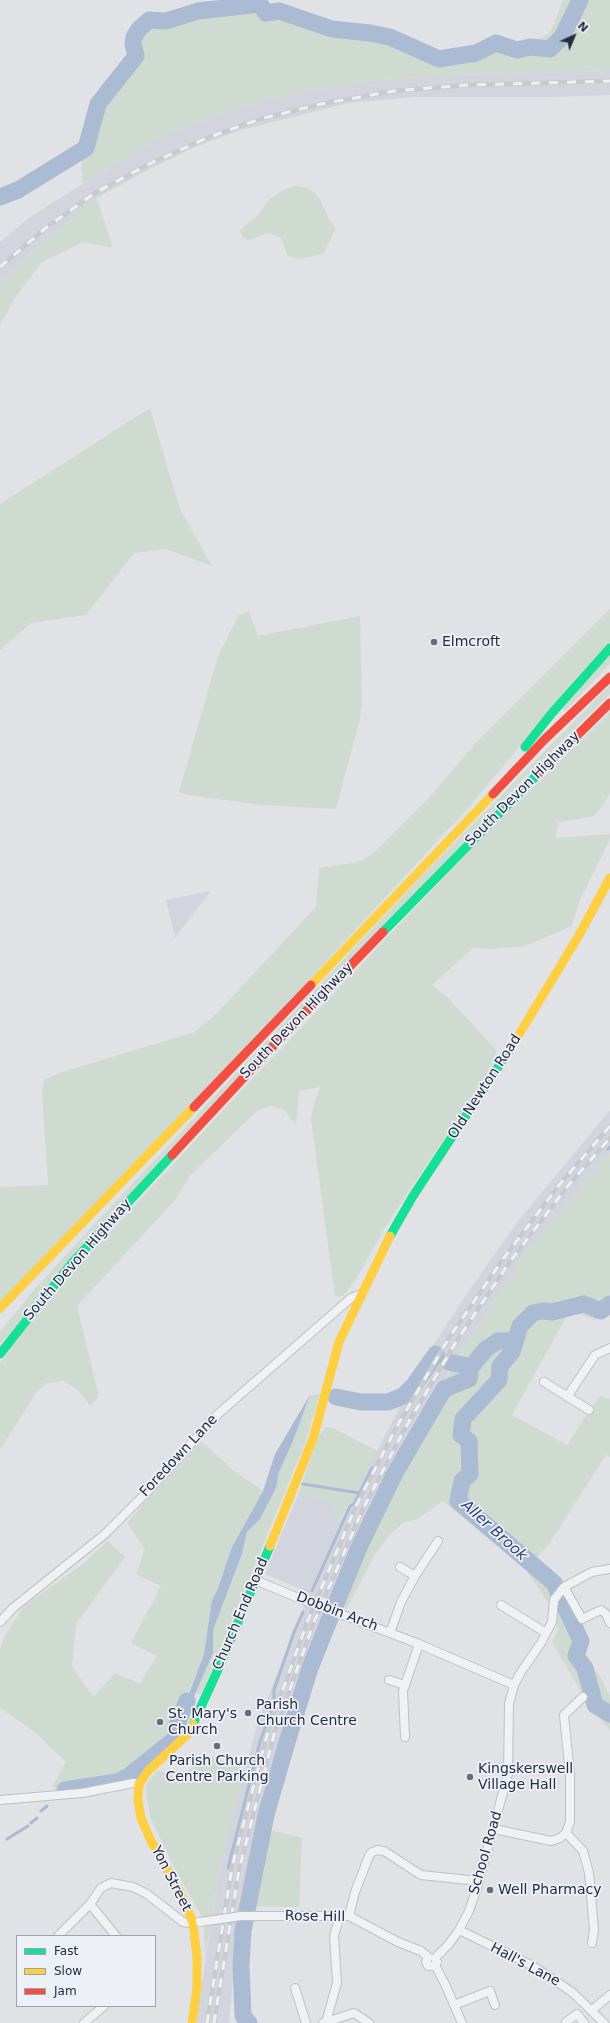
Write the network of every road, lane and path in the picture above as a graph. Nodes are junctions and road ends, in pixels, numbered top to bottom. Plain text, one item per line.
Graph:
1 (610, 648) edge
2 (610, 677) edge
3 (610, 703) edge
4 (462, 825) junction
5 (610, 878) edge
6 (362, 1296) junction
7 (0, 1308) edge
8 (610, 1348) edge
9 (0, 1354) edge
10 (544, 1382) dead end
11 (568, 1397) junction
12 (589, 1410) dead end
13 (438, 1542) dead end
14 (400, 1567) dead end
15 (610, 1569) edge
16 (415, 1576) junction
17 (255, 1580) junction
18 (563, 1589) junction
19 (501, 1605) dead end
20 (0, 1622) edge
21 (610, 1623) edge
22 (390, 1633) junction
23 (546, 1633) junction
24 (419, 1644) junction
25 (389, 1680) dead end
26 (405, 1685) junction
27 (514, 1685) junction
28 (583, 1698) dead end
29 (405, 1737) dead end
30 (139, 1784) junction
31 (0, 1800) edge
32 (494, 1829) junction
33 (566, 1833) junction
34 (478, 1881) junction
35 (90, 1904) junction
36 (340, 1915) junction
37 (349, 1916) junction
38 (196, 1923) junction
39 (459, 1930) junction
40 (59, 1935) edge
41 (115, 1935) edge
42 (592, 1944) dead end
43 (433, 1960) junction
44 (295, 1988) dead end
45 (610, 1995) edge
46 (454, 2004) junction
47 (495, 2004) dead end
48 (103, 2007) edge
49 (592, 2010) junction
50 (324, 2022) edge
51 (566, 2022) dead end
52 (84, 2023) edge
53 (192, 2023) edge
54 (306, 2023) edge
55 (369, 2023) edge
56 (462, 2023) edge
57 (584, 2023) edge
58 (604, 2023) edge

1 - 4 main road
2 - 4 main road, South Devon Highway
3 - 9 main road, South Devon Highway
4 - 7 main road, South Devon Highway
5 - 6 main road, Old Newton Road
6 - 17 main road, Church End Road
6 - 20 street, Foredown Lane
8 - 11 street
10 - 11 street
11 - 12 street
13 - 16 street
14 - 16 street
15 - 18 street, School Road
16 - 22 street
17 - 22 street, Dobbin Arch, bridge
17 - 30 main road, Church End Road
18 - 21 street
18 - 23 street, School Road
19 - 23 street
22 - 24 street, Dobbin Arch
23 - 27 street, School Road
24 - 26 street
24 - 27 street, Dobbin Arch
25 - 26 street
26 - 29 street
27 - 32 street, School Road
28 - 33 street
30 - 31 street
30 - 38 main road, Yon Street
32 - 33 street
32 - 34 street, School Road
33 - 42 street
34 - 37 street
34 - 39 street, School Road
35 - 38 street
35 - 40 street
35 - 41 street
36 - 37 street, Rose Hill
36 - 38 street, Rose Hill, bridge
36 - 50 street
37 - 43 street, Rose Hill
38 - 53 main road, Yon Street
39 - 43 street, School Road
39 - 49 street, Hall's Lane
43 - 46 street
44 - 54 street
45 - 49 street
46 - 47 street
46 - 56 street
48 - 52 street
49 - 58 street, Hall's Lane
50 - 55 street
51 - 57 street

